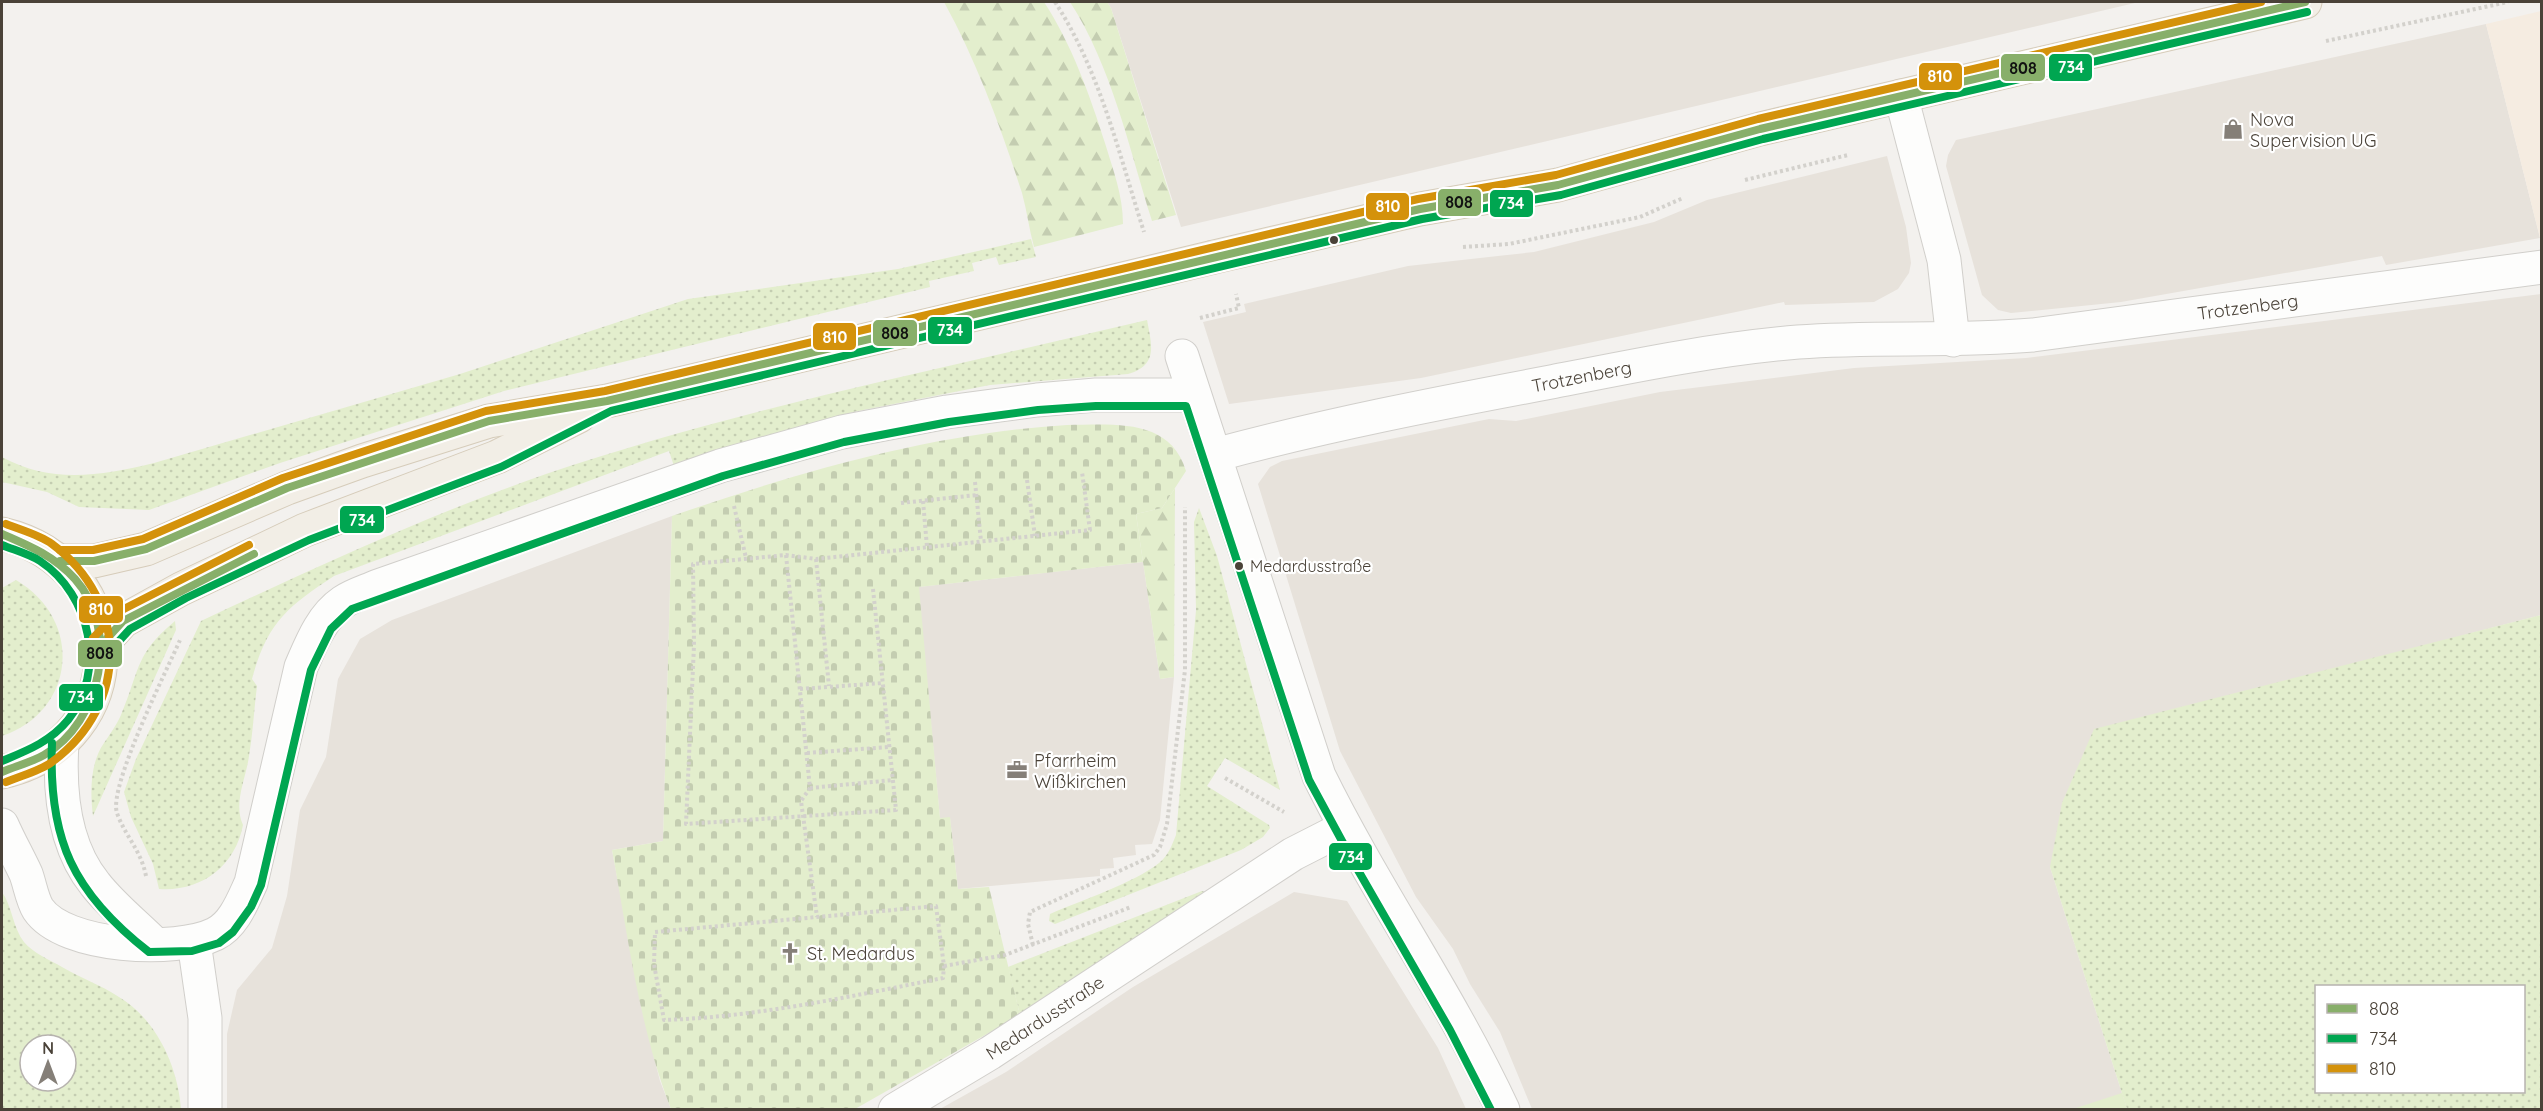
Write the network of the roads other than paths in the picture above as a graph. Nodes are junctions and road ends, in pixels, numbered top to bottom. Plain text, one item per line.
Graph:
1 (2305, 2) edge
2 (1902, 96) junction
3 (2541, 267) edge
4 (1953, 340) junction
5 (1182, 356) dead end
6 (1194, 396) junction
7 (607, 401) junction
8 (1215, 455) junction
9 (2, 534) edge
10 (60, 561) junction
11 (101, 645) junction
12 (62, 743) junction
13 (2, 772) edge
14 (2, 825) edge
15 (1344, 828) junction
16 (194, 942) junction
17 (154, 943) junction
18 (205, 1110) edge
19 (895, 1110) edge
20 (1503, 1110) edge

1 - 2 main road
2 - 4 street
2 - 7 main road, bridge
3 - 4 street, Trotzenberg
4 - 8 street, Trotzenberg
5 - 6 street
6 - 8 street
6 - 16 street
7 - 10 main road
7 - 11 main road
8 - 15 street
9 - 10 main road
10 - 11 main road
11 - 12 main road
12 - 13 main road
12 - 17 street
14 - 17 street
15 - 19 street, Medardusstraße
15 - 20 street
16 - 17 street
16 - 18 street

